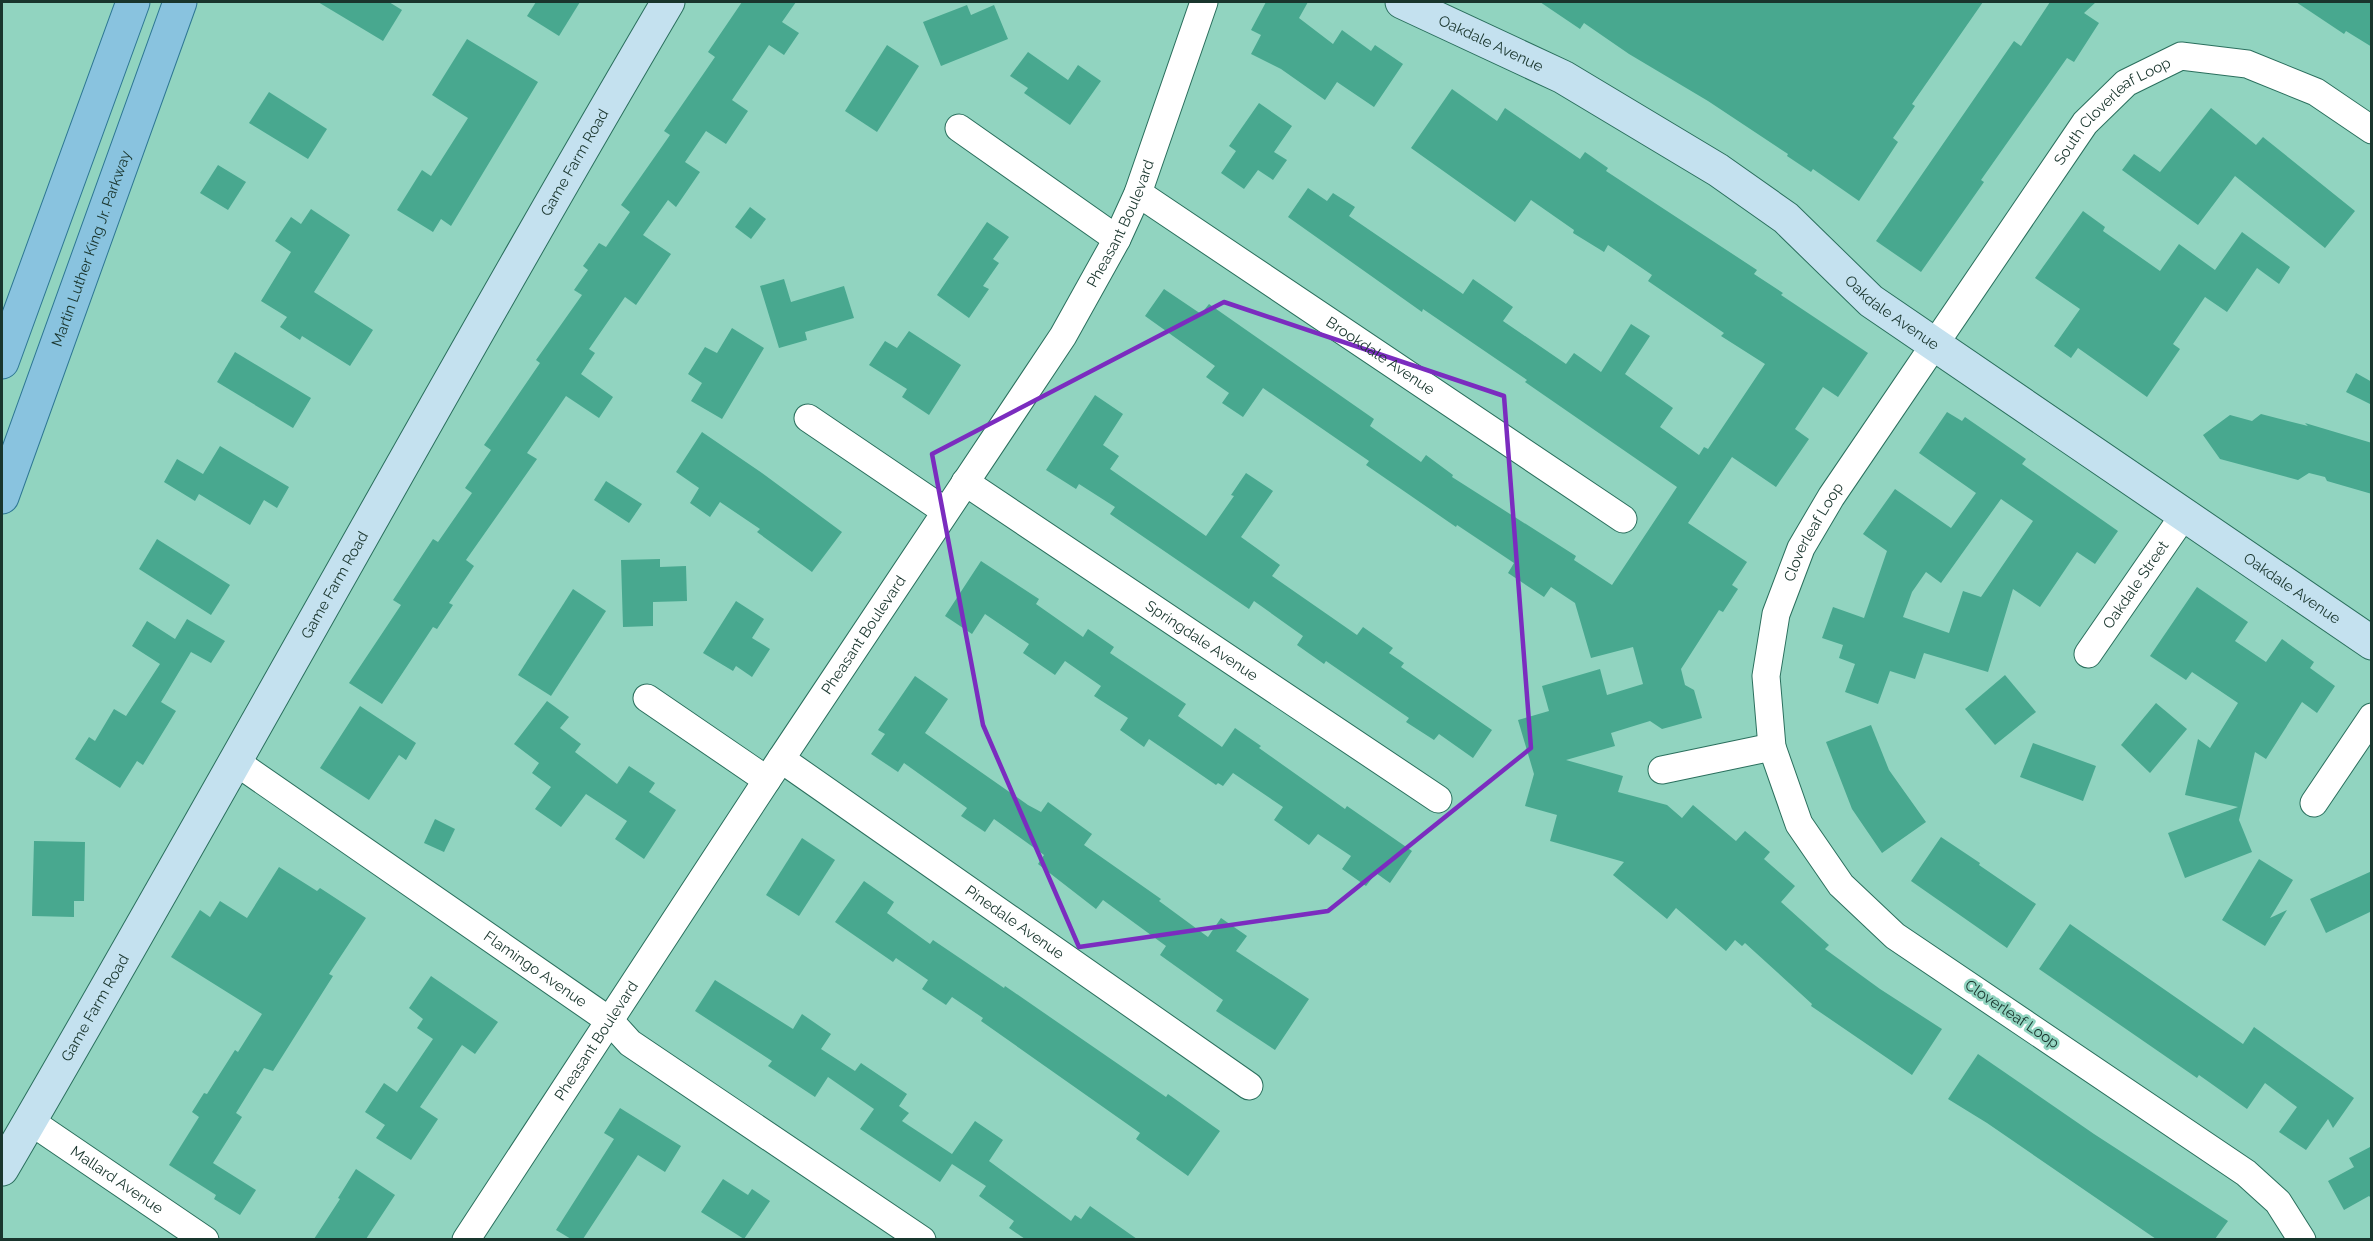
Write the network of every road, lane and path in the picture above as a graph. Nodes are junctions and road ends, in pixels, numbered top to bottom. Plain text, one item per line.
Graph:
1 (133, 2) edge
2 (180, 2) edge
3 (668, 2) edge
4 (1204, 2) edge
5 (1402, 2) edge
6 (958, 128) dead end
7 (2372, 130) edge
8 (1138, 193) junction
9 (1117, 239) junction
10 (1933, 345) junction
11 (2, 362) edge
12 (808, 418) dead end
13 (965, 482) junction
14 (2, 496) edge
15 (945, 511) junction
16 (2184, 515) junction
17 (1623, 519) dead end
18 (2372, 643) edge
19 (2088, 654) dead end
20 (647, 698) dead end
21 (2372, 717) edge
22 (1772, 747) junction
23 (236, 762) junction
24 (774, 770) junction
25 (1662, 770) dead end
26 (1438, 799) dead end
27 (2314, 803) dead end
28 (610, 1021) junction
29 (1249, 1086) dead end
30 (30, 1121) junction
31 (2, 1169) edge
32 (205, 1239) edge
33 (466, 1239) edge
34 (922, 1239) edge
35 (2302, 1239) edge

1 - 11 main road
2 - 14 main road, Martin Luther King Jr. Parkway
3 - 23 street, Game Farm Road
4 - 8 street, Pheasant Boulevard
5 - 10 street, Oakdale Avenue
6 - 9 street
7 - 10 street, South Cloverleaf Loop
8 - 9 street, Pheasant Boulevard
8 - 17 street, Brookdale Avenue
9 - 13 street, Pheasant Boulevard
10 - 16 street, Oakdale Avenue
10 - 22 street, Cloverleaf Loop
12 - 15 street
13 - 15 street, Pheasant Boulevard
13 - 26 street, Springdale Avenue
15 - 24 street, Pheasant Boulevard
16 - 18 street, Oakdale Avenue
16 - 19 street, Oakdale Street
20 - 24 street, Pinedale Avenue
21 - 27 street
22 - 25 street
22 - 35 street, Cloverleaf Loop
23 - 28 street, Flamingo Avenue
23 - 30 street, Game Farm Road
24 - 28 street, Pheasant Boulevard
24 - 29 street, Pinedale Avenue
28 - 33 street, Pheasant Boulevard
28 - 34 street, Flamingo Avenue
30 - 31 street, Game Farm Road
30 - 32 street, Mallard Avenue

